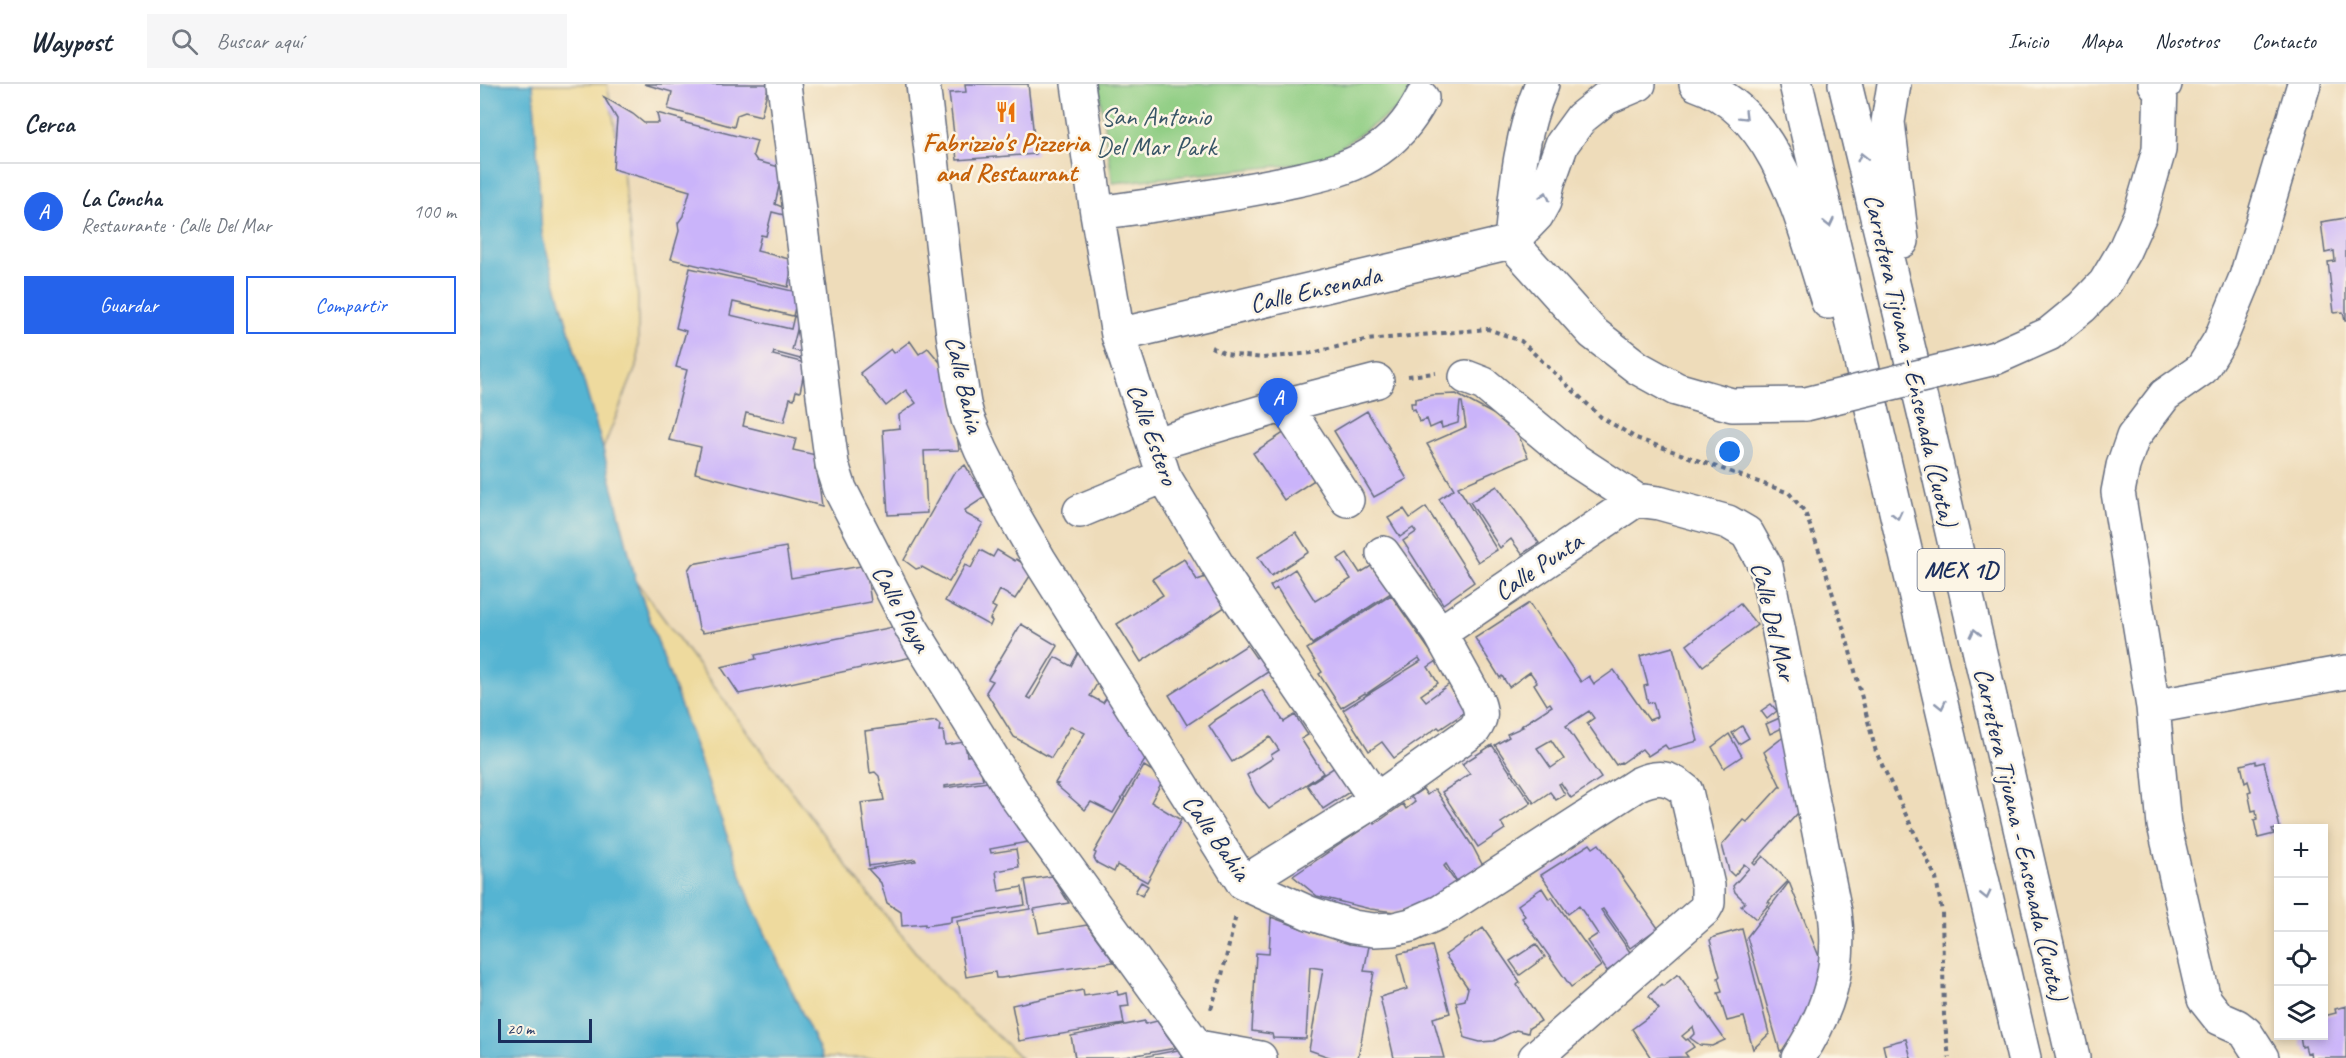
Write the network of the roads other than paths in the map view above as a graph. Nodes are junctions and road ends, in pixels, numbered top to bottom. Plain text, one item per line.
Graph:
1 (784, 84) edge
2 (923, 84) edge
3 (1078, 84) edge
4 (1542, 84) edge
5 (1639, 84) edge
6 (1696, 84) edge
7 (1796, 84) edge
8 (1845, 84) edge
9 (1894, 84) edge
10 (2160, 84) edge
11 (2304, 84) edge
12 (1422, 98) dead end
13 (1097, 213) junction
14 (1511, 242) junction
15 (1118, 335) junction
16 (1466, 377) road end
17 (1377, 381) road end
18 (1285, 405) junction
19 (1155, 444) junction
20 (1936, 462) junction
21 (1164, 476) junction
22 (1889, 479) junction
23 (1347, 500) dead end
24 (1636, 500) junction
25 (1080, 511) dead end
26 (1383, 553) dead end
27 (1440, 633) junction
28 (2346, 672) edge
29 (2153, 707) junction
30 (1376, 800) junction
31 (1243, 883) junction
32 (1998, 950) junction
33 (1202, 1052) edge
34 (1260, 1058) edge
35 (1535, 1058) edge
36 (1798, 1058) edge
37 (2010, 1058) edge
38 (2024, 1058) edge
39 (2073, 1058) edge
40 (2262, 1058) edge

1 - 33 main road, Calle Playa
2 - 31 main road, Calle Bahia
3 - 13 main road, Calle Estero
4 - 14 main road
14 -> 5 main road
6 -> 22 main road
7 -> 22 main road, Carretera Tijuana - Ensenada (Cuota) / MEX 1D
20 -> 8 main road, Carretera Tijuana - Ensenada (Cuota) / MEX 1D
9 - 20 main road
10 - 14 main road, bridge
11 - 29 main road
12 - 13 main road
13 - 15 main road, Calle Estero
14 - 15 main road, Calle Ensenada
15 - 19 main road, Calle Estero
16 - 24 main road, Calle Del Mar
17 - 18 main road
18 - 19 main road
18 - 23 main road
19 - 21 main road, Calle Estero
39 -> 20 main road, Carretera Tijuana - Ensenada (Cuota) / MEX 1D
21 - 25 main road
21 - 30 main road, Calle Estero
22 -> 32 main road, Carretera Tijuana - Ensenada (Cuota) / MEX 1D
24 - 27 main road, Calle Punta
24 - 36 main road, Calle Del Mar
26 - 27 main road
27 - 30 main road
28 - 29 main road
29 - 40 main road
30 - 31 main road
31 - 35 main road, Calle Bahia
32 - 37 main road
32 - 38 main road, Carretera Tijuana - Ensenada (Cuota) / MEX 1D
33 - 34 main road

